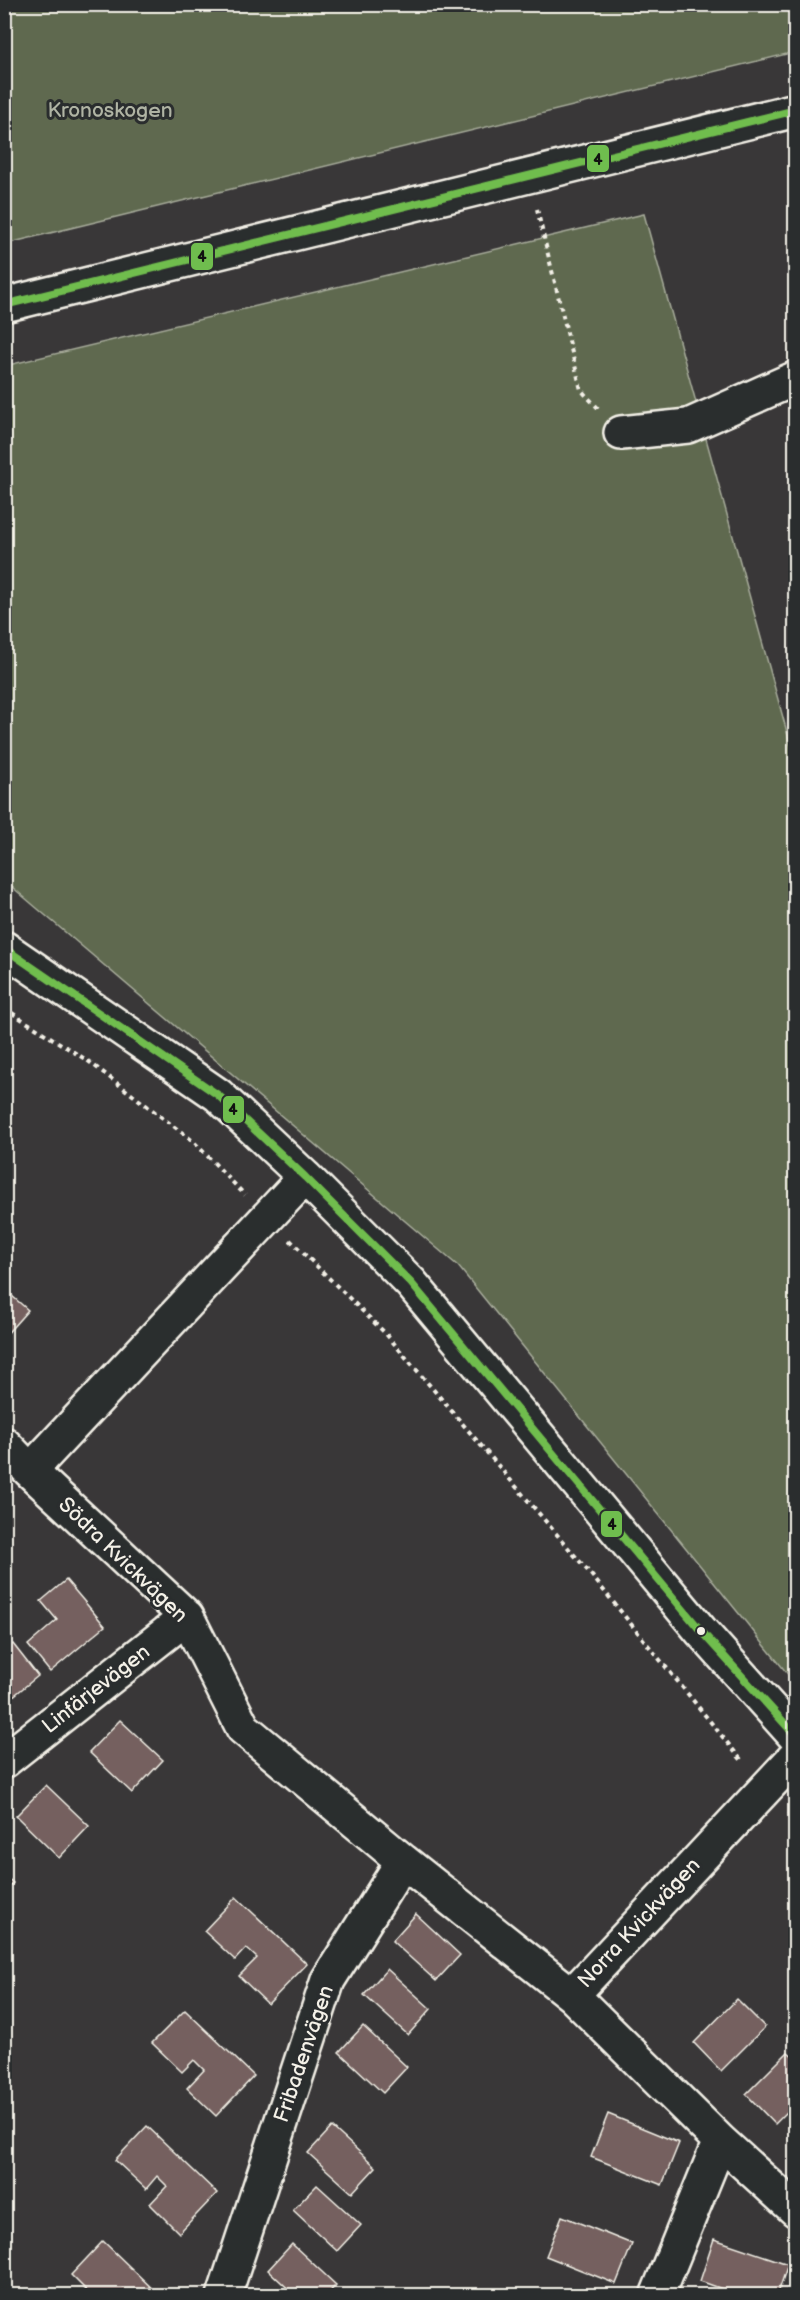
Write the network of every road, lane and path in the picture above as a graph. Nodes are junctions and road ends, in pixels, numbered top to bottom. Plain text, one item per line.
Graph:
1 (795, 110) edge
2 (534, 174) junction
3 (4, 305) edge
4 (795, 378) edge
5 (621, 433) joint
6 (4, 948) edge
7 (4, 1008) edge
8 (305, 1177) junction
9 (267, 1217) junction
10 (4, 1444) edge
11 (30, 1471) junction
12 (187, 1617) junction
13 (795, 1737) edge
14 (795, 1756) edge
15 (4, 1761) edge
16 (766, 1788) junction
17 (795, 1819) edge
18 (403, 1861) junction
19 (572, 1995) junction
20 (720, 2141) junction
21 (795, 2210) edge
22 (224, 2295) edge
23 (657, 2295) edge

1 - 2 street
2 - 3 street
2 - 5 path
4 - 5 street
6 - 8 street
7 - 9 path
8 - 9 street
8 - 13 street
9 - 11 street
9 - 16 path
10 - 11 street, Södra Kvickvägen
11 - 12 street, Södra Kvickvägen
12 - 15 street, Linfärjevägen
12 - 18 street, Södra Kvickvägen
14 - 16 street, Norra Kvickvägen
16 - 17 path
16 - 19 street, Norra Kvickvägen
18 - 19 street
18 - 22 street, Fribadenvägen
19 - 20 street, Norra Kvickvägen
20 - 21 street, Norra Kvickvägen
20 - 23 street

